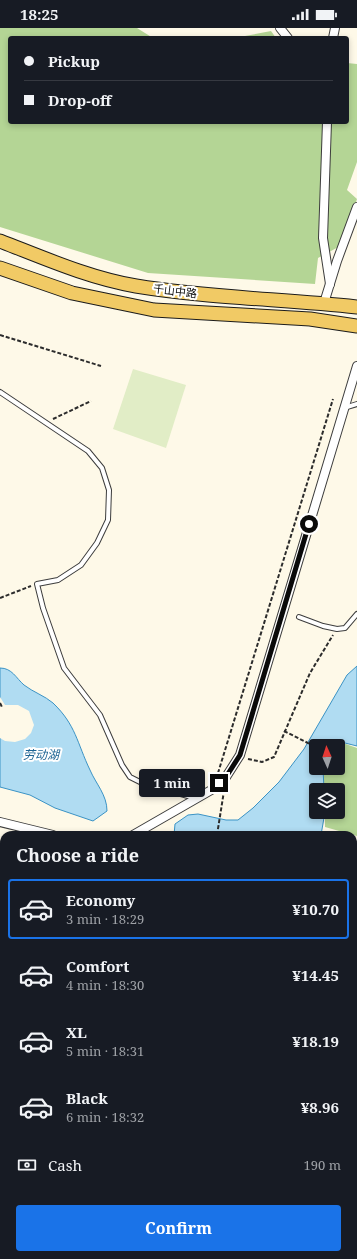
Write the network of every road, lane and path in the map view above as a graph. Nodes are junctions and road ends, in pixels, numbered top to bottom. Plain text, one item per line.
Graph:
1 (280, 28) edge
2 (286, 36) edge
3 (327, 124) edge
4 (357, 207) edge
5 (0, 241) edge
6 (0, 268) edge
7 (330, 284) junction
8 (324, 303) junction
9 (357, 307) edge
10 (357, 326) edge
11 (0, 335) edge
12 (101, 366) dead end
13 (357, 366) edge
14 (356, 378) edge
15 (0, 392) edge
16 (353, 392) edge
17 (333, 400) dead end
18 (91, 401) dead end
19 (357, 404) edge
20 (344, 408) junction
21 (46, 422) junction
22 (37, 584) junction
23 (0, 598) edge
24 (357, 614) edge
25 (299, 617) dead end
26 (337, 629) junction
27 (0, 703) edge
28 (2, 707) dead end
29 (284, 731) junction
30 (309, 744) edge
31 (240, 755) junction
32 (226, 777) junction
33 (213, 789) junction
34 (195, 798) junction
35 (0, 822) edge
36 (37, 831) edge
37 (140, 831) edge
38 (218, 831) edge

1 - 2 street
3 - 7 street
4 - 7 street
5 - 8 main road, 千山中路
6 - 10 main road, 千山中路
7 - 8 street
8 - 9 main road, 千山中路
11 - 12 path
13 - 14 street
14 - 16 street
15 - 21 lane
16 - 20 street
17 - 33 path
18 - 21 path
19 - 20 lane
20 - 31 street
21 - 22 lane
22 - 23 path
22 - 34 lane
24 - 26 lane
25 - 26 lane
26 - 29 path
27 - 28 path
29 - 30 path
29 - 31 path
31 - 32 street
32 - 33 street
32 - 38 path
33 - 34 street
34 - 37 street
35 - 36 street

